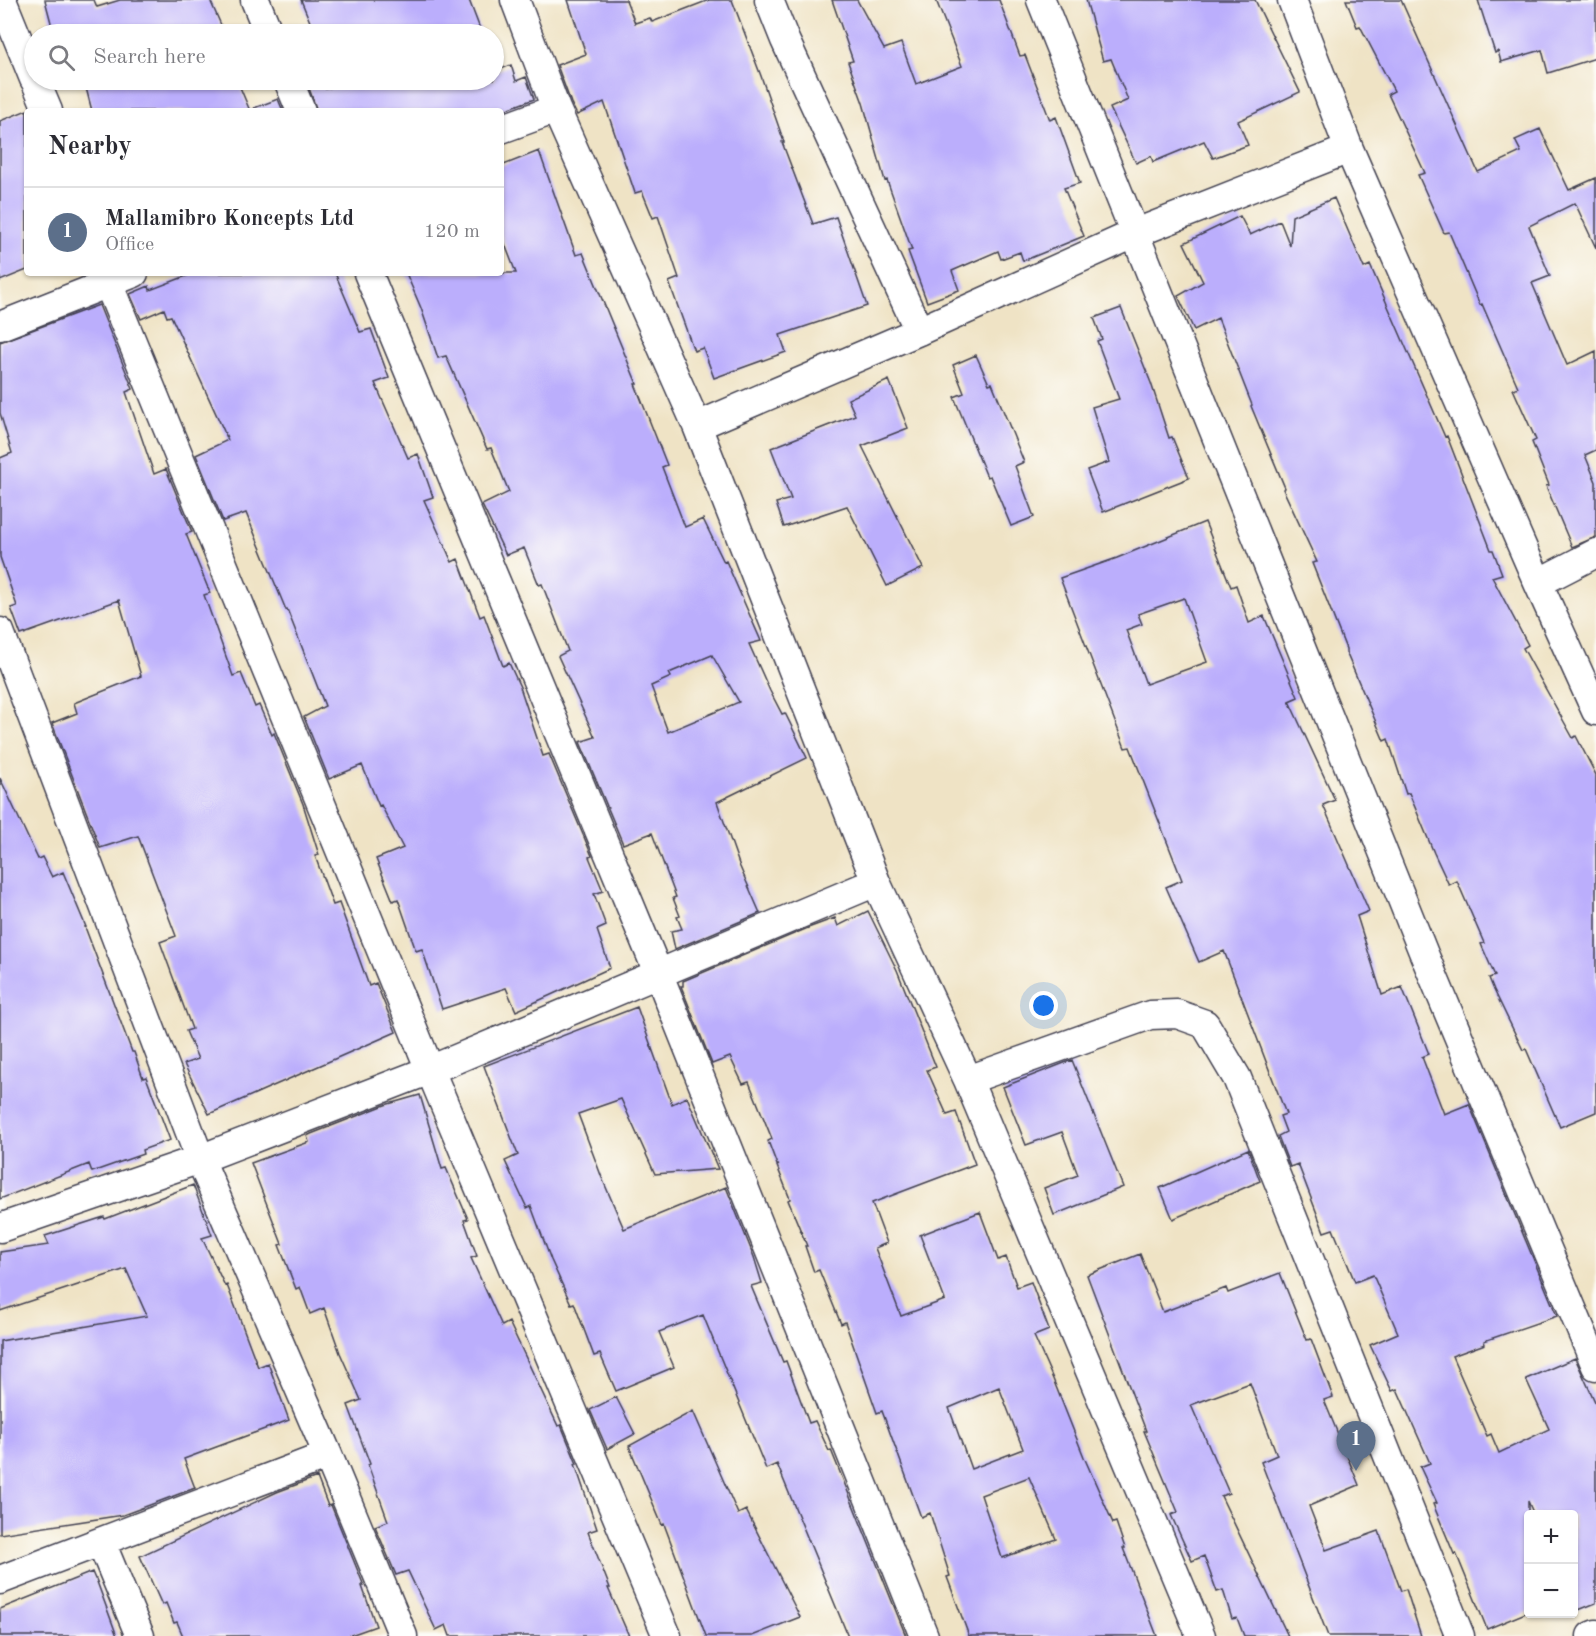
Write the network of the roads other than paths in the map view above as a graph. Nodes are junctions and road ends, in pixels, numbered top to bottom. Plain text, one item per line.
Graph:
1 (2, 0) edge
2 (255, 0) edge
3 (514, 0) edge
4 (769, 0) edge
5 (1041, 0) edge
6 (1292, 0) edge
7 (265, 24) edge
8 (24, 54) edge
9 (39, 90) edge
10 (292, 90) edge
11 (47, 108) edge
12 (299, 108) edge
13 (556, 109) junction
14 (504, 128) edge
15 (1349, 149) junction
16 (1136, 234) junction
17 (369, 276) edge
18 (106, 279) edge
19 (0, 326) edge
20 (919, 331) junction
21 (697, 426) junction
22 (1596, 553) edge
23 (1538, 584) junction
24 (0, 632) edge
25 (1596, 711) edge
26 (876, 882) junction
27 (659, 975) junction
28 (430, 1070) junction
29 (968, 1080) junction
30 (200, 1159) junction
31 (0, 1228) edge
32 (1596, 1366) edge
33 (328, 1455) junction
34 (101, 1542) junction
35 (0, 1580) edge
36 (1596, 1634) edge
37 (140, 1636) edge
38 (403, 1636) edge
39 (667, 1636) edge
40 (924, 1636) edge
41 (1201, 1636) edge
42 (1460, 1636) edge
43 (1591, 1636) edge

1 - 8 street
2 - 7 street
3 - 13 street
4 - 20 street
5 - 16 street
6 - 15 street
9 - 11 street
10 - 12 street
13 - 14 street
13 - 21 street
15 - 16 street
15 - 23 street
16 - 20 street
16 - 32 street
17 - 27 street
18 - 19 street
18 - 28 street
20 - 21 street
21 - 26 street
22 - 23 street
23 - 25 street
24 - 30 street
26 - 27 street
26 - 29 street
27 - 28 street
27 - 40 street
28 - 30 street
28 - 39 street
29 - 41 street
29 - 42 street
30 - 31 street
30 - 33 street
33 - 34 street
33 - 38 street
34 - 35 street
34 - 37 street
36 - 43 street

